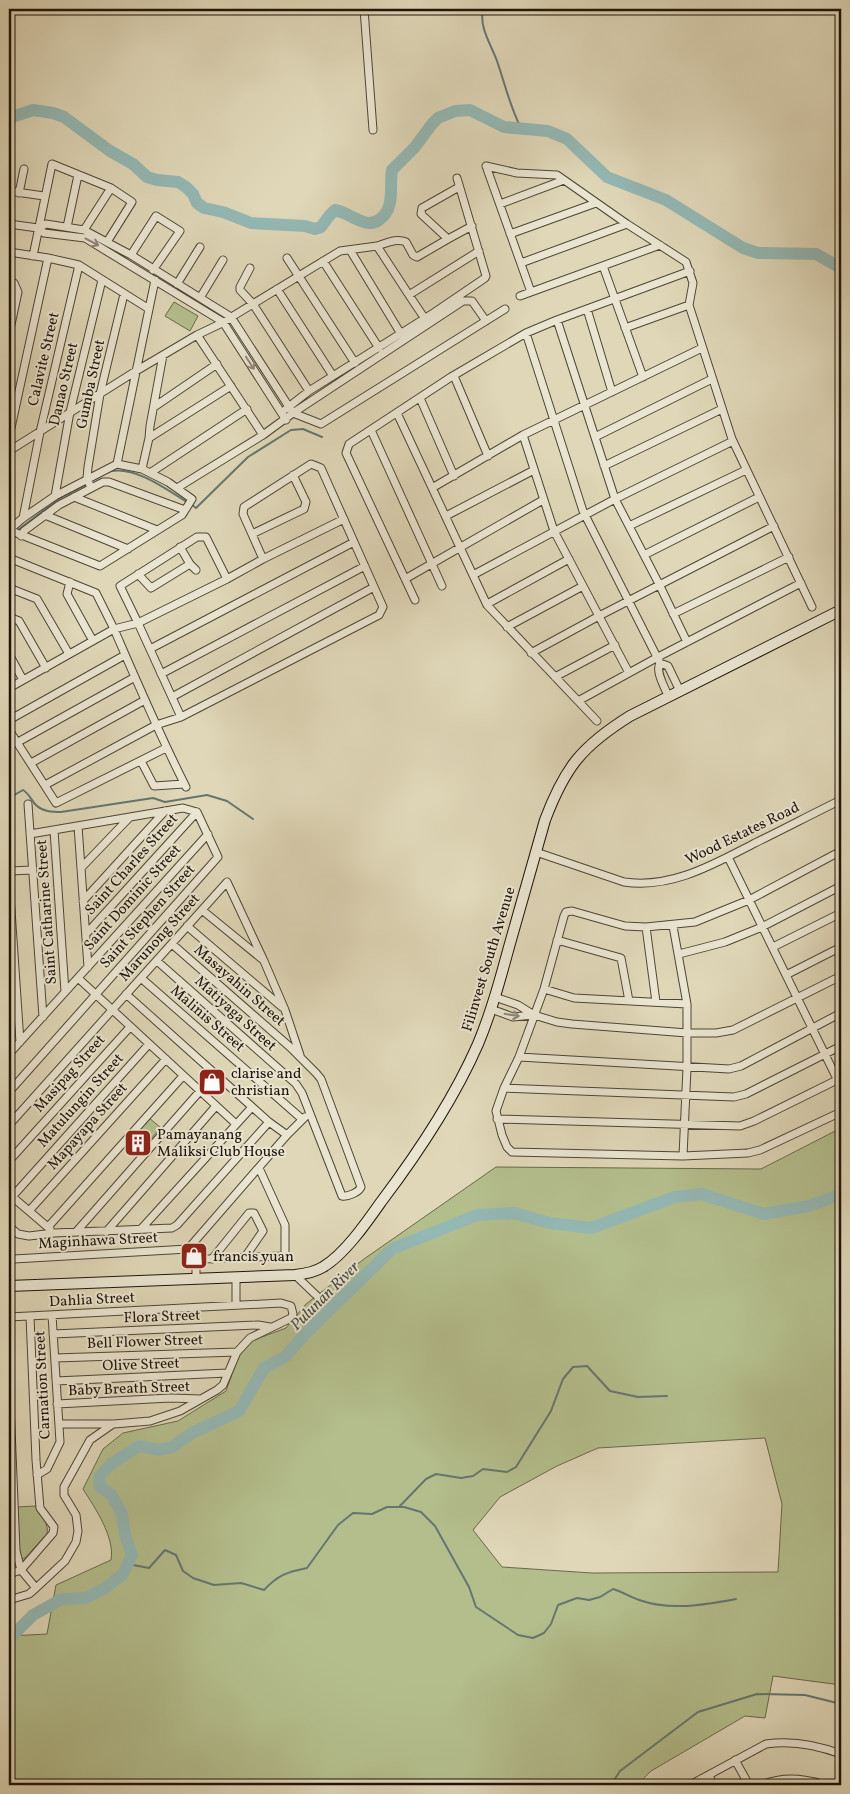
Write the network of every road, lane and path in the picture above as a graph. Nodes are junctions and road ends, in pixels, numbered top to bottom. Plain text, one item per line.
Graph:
1 (364, 9) edge
2 (373, 130) dead end
3 (24, 169) dead end
4 (78, 175) junction
5 (457, 178) dead end
6 (564, 180) junction
7 (459, 187) junction
8 (111, 188) junction
9 (9, 191) edge
10 (19, 193) junction
11 (44, 196) junction
12 (596, 202) junction
13 (500, 204) junction
14 (9, 224) edge
15 (627, 224) junction
16 (472, 226) junction
17 (67, 227) junction
18 (38, 228) junction
19 (84, 230) junction
20 (510, 234) junction
21 (448, 239) junction
22 (107, 242) junction
23 (660, 245) junction
24 (377, 246) junction
25 (200, 247) dead end
26 (350, 250) junction
27 (480, 251) junction
28 (9, 252) edge
29 (131, 255) junction
30 (33, 256) junction
31 (48, 258) junction
32 (287, 258) dead end
33 (222, 260) dead end
34 (323, 262) junction
35 (521, 263) junction
36 (79, 265) junction
37 (603, 266) junction
38 (250, 268) dead end
39 (153, 270) junction
40 (690, 271) junction
41 (300, 276) junction
42 (102, 280) junction
43 (155, 280) junction
44 (9, 282) edge
45 (177, 284) junction
46 (277, 289) junction
47 (531, 292) junction
48 (124, 294) junction
49 (409, 295) junction
50 (520, 296) dead end
51 (200, 298) junction
52 (615, 299) junction
53 (253, 304) junction
54 (688, 305) junction
55 (149, 309) junction
56 (506, 309) dead end
57 (586, 309) junction
58 (438, 314) junction
59 (231, 317) junction
60 (424, 319) junction
61 (557, 320) junction
62 (486, 321) junction
63 (224, 322) junction
64 (625, 328) junction
65 (526, 333) junction
66 (9, 334) edge
67 (401, 334) junction
68 (196, 335) junction
69 (378, 348) junction
70 (702, 348) junction
71 (163, 355) junction
72 (355, 362) junction
73 (216, 364) junction
74 (136, 371) junction
75 (333, 376) junction
76 (454, 376) junction
77 (643, 377) junction
78 (712, 379) junction
79 (231, 386) junction
80 (310, 392) junction
81 (612, 392) junction
82 (100, 394) junction
83 (420, 398) junction
84 (585, 405) junction
85 (154, 407) junction
86 (247, 409) junction
87 (722, 409) junction
88 (291, 410) junction
89 (70, 412) junction
90 (282, 412) junction
91 (397, 413) junction
92 (286, 420) junction
93 (554, 421) junction
94 (371, 430) junction
95 (40, 432) junction
96 (263, 435) junction
97 (523, 435) junction
98 (9, 437) edge
99 (149, 438) junction
100 (595, 438) junction
101 (733, 441) junction
102 (9, 451) edge
103 (488, 456) junction
104 (117, 464) junction
105 (604, 466) junction
106 (142, 469) junction
107 (534, 470) junction
108 (746, 470) junction
109 (150, 473) junction
110 (293, 475) junction
111 (454, 476) junction
112 (89, 483) junction
113 (177, 488) junction
114 (432, 488) junction
115 (55, 496) junction
116 (74, 497) junction
117 (759, 497) junction
118 (614, 499) junction
119 (544, 500) junction
120 (188, 506) junction
121 (584, 514) junction
122 (45, 515) junction
123 (446, 516) junction
124 (23, 518) junction
125 (344, 519) junction
126 (629, 526) junction
127 (774, 526) junction
128 (9, 530) edge
129 (157, 530) junction
130 (554, 531) junction
131 (252, 534) junction
132 (21, 536) junction
133 (354, 542) junction
134 (180, 547) junction
135 (460, 547) junction
136 (128, 549) junction
137 (644, 556) junction
138 (789, 557) junction
139 (9, 558) edge
140 (263, 559) junction
141 (569, 559) junction
142 (432, 564) junction
143 (365, 566) junction
144 (138, 574) junction
145 (473, 574) junction
146 (227, 579) junction
147 (405, 579) junction
148 (70, 582) junction
149 (801, 584) junction
150 (659, 585) junction
151 (442, 586) dead end
152 (583, 586) junction
153 (374, 587) junction
154 (9, 588) edge
155 (415, 600) dead end
156 (629, 600) junction
157 (487, 604) junction
158 (812, 607) dead end
159 (841, 610) edge
160 (673, 614) junction
161 (599, 616) junction
162 (9, 618) edge
163 (138, 623) junction
164 (507, 627) junction
165 (114, 630) junction
166 (93, 641) junction
167 (687, 642) junction
168 (615, 645) junction
169 (150, 649) junction
170 (531, 653) junction
171 (9, 654) edge
172 (70, 654) junction
173 (125, 655) junction
174 (659, 660) junction
175 (46, 668) junction
176 (629, 673) junction
177 (161, 674) junction
178 (135, 677) junction
179 (555, 677) junction
180 (23, 680) junction
181 (9, 688) edge
182 (680, 690) junction
183 (668, 696) junction
184 (172, 697) junction
185 (145, 700) junction
186 (578, 701) junction
187 (180, 717) junction
188 (9, 720) edge
189 (596, 721) dead end
190 (156, 724) junction
191 (9, 730) edge
192 (18, 742) junction
193 (166, 748) junction
194 (141, 761) junction
195 (31, 763) junction
196 (45, 785) junction
197 (841, 800) edge
198 (28, 804) dead end
199 (165, 811) junction
200 (197, 812) junction
201 (129, 817) junction
202 (78, 826) junction
203 (54, 830) junction
204 (30, 834) junction
205 (208, 834) junction
206 (841, 851) edge
207 (536, 852) junction
208 (728, 857) junction
209 (81, 868) junction
210 (33, 870) junction
211 (9, 871) edge
212 (9, 881) edge
213 (841, 886) edge
214 (83, 900) junction
215 (749, 900) junction
216 (202, 910) junction
217 (841, 913) edge
218 (187, 926) junction
219 (672, 926) junction
220 (762, 927) junction
221 (646, 928) junction
222 (86, 934) junction
223 (558, 940) junction
224 (172, 944) junction
225 (773, 947) junction
226 (841, 947) edge
227 (679, 954) junction
228 (157, 960) junction
229 (264, 961) junction
230 (88, 967) junction
231 (786, 975) junction
232 (841, 976) edge
233 (78, 978) junction
234 (141, 978) junction
235 (544, 989) junction
236 (65, 992) junction
237 (95, 994) junction
238 (126, 994) junction
239 (798, 996) junction
240 (495, 997) junction
241 (628, 1001) junction
242 (656, 1002) junction
243 (687, 1004) junction
244 (491, 1009) junction
245 (112, 1010) junction
246 (285, 1010) junction
247 (841, 1012) edge
248 (534, 1015) junction
249 (43, 1017) junction
250 (130, 1027) junction
251 (812, 1027) junction
252 (687, 1033) junction
253 (20, 1042) junction
254 (149, 1044) junction
255 (841, 1046) edge
256 (9, 1054) edge
257 (825, 1054) junction
258 (301, 1057) junction
259 (519, 1057) junction
260 (166, 1059) junction
261 (687, 1068) junction
262 (183, 1076) junction
263 (839, 1078) edge
264 (841, 1087) edge
265 (504, 1088) junction
266 (200, 1091) junction
267 (9, 1092) edge
268 (686, 1094) junction
269 (216, 1106) junction
270 (252, 1107) junction
271 (841, 1112) edge
272 (309, 1114) junction
273 (302, 1119) junction
274 (497, 1119) junction
275 (269, 1122) junction
276 (236, 1124) junction
277 (9, 1125) edge
278 (685, 1125) junction
279 (287, 1135) junction
280 (683, 1156) junction
281 (9, 1161) edge
282 (259, 1168) junction
283 (10, 1195) edge
284 (342, 1196) joint
285 (29, 1211) junction
286 (9, 1226) edge
287 (48, 1228) junction
288 (141, 1229) junction
289 (76, 1232) junction
290 (106, 1232) junction
291 (54, 1233) junction
292 (188, 1250) junction
293 (9, 1257) edge
294 (245, 1257) junction
295 (196, 1259) junction
296 (212, 1259) junction
297 (295, 1275) junction
298 (236, 1277) junction
299 (196, 1279) junction
300 (9, 1286) edge
301 (318, 1296) dead end
302 (236, 1304) junction
303 (52, 1315) junction
304 (30, 1316) junction
305 (9, 1317) edge
306 (272, 1327) junction
307 (53, 1334) junction
308 (237, 1352) junction
309 (55, 1358) junction
310 (227, 1374) junction
311 (9, 1379) edge
312 (56, 1381) junction
313 (201, 1399) junction
314 (57, 1404) junction
315 (59, 1424) junction
316 (114, 1424) junction
317 (37, 1474) junction
318 (21, 1570) junction
319 (9, 1574) edge
320 (36, 1588) junction
321 (9, 1600) edge
322 (841, 1754) edge
323 (736, 1760) junction
324 (708, 1776) junction
325 (690, 1785) edge
326 (713, 1785) edge
327 (749, 1785) edge
328 (762, 1785) edge
329 (824, 1785) edge

1 - 2 street
3 - 10 street
4 - 8 street
4 - 11 street
4 - 17 street
5 - 7 street
6 - 12 street
6 - 13 street
6 - 13 street
7 - 16 street
7 - 21 street
8 - 19 street
8 - 22 street
9 - 10 street
10 - 11 street
11 - 18 street
12 - 15 street
12 - 20 street
13 - 20 street
14 - 18 street
15 - 23 street
15 - 35 street
16 - 21 street
16 - 27 street
17 - 18 street
17 - 19 street
18 - 30 street
18 -> 43 street
19 - 22 street
20 - 35 street
21 - 24 street
22 - 29 street
23 - 37 street
23 - 40 street
24 - 26 street
24 - 49 street
25 - 45 street
26 - 34 street
26 - 67 street
27 - 49 street
27 - 58 street
28 - 30 street
29 - 39 street
29 - 39 street
30 - 31 street
31 - 36 street
31 - 98 street
32 - 41 street
33 - 51 street
34 - 41 street
34 - 69 street
35 - 47 street
36 - 42 street
36 - 95 street, Calavite Street
37 - 47 street
37 - 52 street
38 - 53 street
39 - 45 street
40 - 52 street
40 - 54 street
41 - 46 street
41 - 72 street
42 - 48 street
42 - 89 street, Danao Street
43 - 55 street
43 - 63 street
44 - 66 street
45 - 51 street
46 - 53 street
46 - 75 street
47 - 50 street
48 - 55 street
48 - 82 street, Gumba Street
49 - 60 street
51 - 59 street
52 - 57 street
52 - 64 street
53 - 59 street
53 - 80 street
54 - 64 street
54 - 70 street
55 - 74 street
56 - 62 street
57 - 61 street
57 - 81 street
58 - 60 street
58 - 62 street
58 - 88 street
59 - 63 street
59 - 88 street
60 - 67 street
61 - 65 street
61 - 84 street
62 - 88 street
63 - 68 street
63 -> 90 street
64 - 77 street
65 - 76 street
65 - 93 street
67 - 69 street
68 - 71 street
68 - 73 street
69 - 72 street
70 - 77 street
70 - 78 street
71 - 74 street
71 - 85 street
72 - 75 street
73 - 79 street
73 - 85 street
74 - 82 street
74 - 104 street
75 - 80 street
76 - 83 street
76 - 103 street
77 - 81 street
78 - 87 street
78 - 100 street
79 - 86 street
79 - 99 street
80 - 88 street
81 - 84 street
82 - 89 street
82 - 112 street, Gumba Street
83 - 91 street
83 - 111 street
84 - 93 street
84 - 100 street
85 - 99 street
86 - 96 street
86 - 109 street
87 - 101 street
87 - 105 street
88 - 90 street
88 - 92 street
89 - 95 street
89 - 115 street, Danao Street
90 - 92 street
91 - 94 street
91 - 114 street
92 - 96 street
93 - 97 street
93 - 121 street
94 - 142 street
94 - 147 street
95 - 102 street
95 - 124 street, Calavite Street
96 - 113 street
97 - 103 street
97 - 107 street
99 - 106 street
100 - 105 street
101 - 108 street
101 - 118 street
103 - 111 street
104 - 106 street
104 - 112 street
105 - 118 street
106 - 109 street
107 - 119 street
107 - 123 street
108 - 117 street
108 - 126 street
109 - 113 street
110 - 125 street
110 - 131 street
110 - 131 street
111 - 114 street
112 - 115 street
112 - 116 street
112 - 120 street
113 - 120 street
114 - 123 street
115 - 124 street
116 - 122 street
116 - 129 street
117 - 127 street
117 - 137 street
118 - 121 street
118 - 126 street
119 - 130 street
119 - 135 street
120 - 129 street
121 - 130 street
121 - 156 street
122 - 132 street
122 - 136 street
123 - 135 street
124 - 128 street
125 - 133 street
125 - 140 street
126 - 137 street
127 - 138 street
127 - 150 street
128 - 132 street
129 - 136 street
130 - 141 street
130 - 145 street
131 - 140 street
132 - 136 street
133 - 143 street
133 - 169 street
134 - 144 street
134 - 144 street
134 - 146 street
135 - 142 street
135 - 145 street
137 - 150 street
138 - 149 street
138 - 160 street
139 - 148 street
140 - 146 street
141 - 152 street
141 - 157 street
142 - 147 street
142 - 151 street
143 - 153 street
143 - 177 street
144 - 163 street
145 - 157 street
146 - 163 street
147 - 155 street
148 - 165 street
148 - 166 street
149 - 158 street
149 - 167 street
150 - 156 street
150 - 160 street
152 - 161 street
152 - 164 street
153 - 184 street
153 - 187 street
154 - 172 street
156 - 161 street
156 - 174 street
157 - 164 street
159 - 182 street, Filinvest South Avenue
160 - 167 street
161 - 168 street
161 - 170 street
162 - 175 street
163 - 165 street
163 - 169 street
164 - 170 street
165 - 166 street
165 - 173 street
166 - 172 street
167 - 174 street
168 - 176 street
168 - 179 street
169 - 177 street
170 - 179 street
171 - 180 street
172 - 175 street
173 - 178 street
173 - 188 street
174 - 176 street
174 - 182 street
174 - 183 street
175 - 180 street
176 - 186 street
177 - 184 street
178 - 185 street
178 - 192 street
179 - 186 street
180 - 181 street
182 - 183 street, Filinvest South Avenue
183 - 207 street, Filinvest South Avenue
184 - 187 street
185 - 190 street
185 - 195 street
186 - 189 street
187 - 190 street
190 - 193 street
190 - 196 street
191 - 192 street
192 - 195 street
193 - 194 street
193 - 194 street
194 - 196 street
195 - 196 street
197 - 208 street, Wood Estates Road
198 - 204 street
199 - 200 street
199 - 201 street
199 - 214 street
200 - 205 street
200 - 222 street, Saint Charles Street
201 - 202 street
201 - 209 street
202 - 203 street
202 - 209 street
203 - 204 street
203 - 236 street, Saint Catharine Street
204 - 210 street
205 - 230 street, Saint Dominic Street
205 - 237 street, Saint Stephen Street
206 - 215 street
207 - 208 street, Wood Estates Road
207 - 240 street, Filinvest South Avenue
208 - 215 street
209 - 214 street
210 - 211 street
210 - 249 street
212 - 253 street
213 - 220 street
214 - 222 street
215 - 219 street
215 - 220 street
216 - 218 street, Marunong Street
216 - 229 street
216 - 229 street, Marunong Street
217 - 225 street
218 - 224 street, Marunong Street
218 - 246 street
219 - 221 street
219 - 227 street
220 - 225 street
220 - 227 street
221 - 223 street
221 - 242 street
222 - 230 street
223 - 235 street
223 - 241 street
224 - 228 street, Marunong Street
224 - 258 street, Masayahin Street
225 - 231 street
226 - 231 street
227 - 243 street
228 - 234 street, Marunong Street
228 - 272 street, Matiyaga Street
229 - 246 street
230 - 233 street, Saint Dominic Street
231 - 239 street
232 - 239 street
233 - 236 street, Saint Dominic Street
233 - 237 street
234 - 238 street, Marunong Street
234 - 273 street, Malinis Street
235 - 241 street
235 - 248 street
236 - 249 street, Saint Dominic Street
237 - 245 street
237 - 267 street, Saint Stephen Street
238 - 245 street, Marunong Street
238 - 270 street
239 - 251 street
239 - 252 street
240 - 244 street, Filinvest South Avenue
240 - 248 street
241 - 242 street
242 - 243 street
243 - 252 street
244 -> 248 street
244 - 297 street, Filinvest South Avenue
245 - 250 street
245 - 277 street, Marunong Street
246 - 258 street
247 - 251 street
248 - 252 street
248 - 259 street
249 - 253 street, Saint Dominic Street
250 - 254 street
250 - 281 street, Masipag Street
251 - 257 street
251 - 261 street
252 - 261 street
253 - 256 street, Saint Dominic Street
254 - 260 street
254 - 283 street, Matulungin Street
255 - 257 street
257 - 263 street
257 - 268 street
258 - 284 street, Masayahin Street
259 - 261 street
259 - 265 street
260 - 262 street
260 - 285 street, Mapayapa Street
261 - 268 street
262 - 266 street
262 - 287 street
263 - 264 street
263 - 278 street
265 - 268 street
265 - 274 street
266 - 269 street
266 - 289 street
268 - 278 street
269 - 276 street
269 - 290 street
270 - 275 street
270 - 276 street
271 - 280 street
272 - 273 street
272 - 284 street, Matiyaga Street
273 - 279 street
274 - 278 street
274 - 280 street
275 - 279 street
275 - 288 street
276 - 288 street
278 - 280 street
279 - 282 street
282 - 292 street
282 - 294 street
283 - 285 street
285 - 287 street
286 - 291 street
287 - 291 street
288 - 290 street
289 - 290 street
289 - 291 street
292 - 293 street, Maginhawa Street
292 - 295 street
294 - 296 street
294 - 296 street
295 - 296 street
295 - 299 street
297 - 298 street, Filinvest South Avenue
297 - 301 street
298 - 299 street, Filinvest South Avenue
298 - 302 street
299 - 300 street, Filinvest South Avenue
302 - 303 street, Dahlia Street
302 - 306 street, Dahlia Street
303 - 304 street, Dahlia Street
303 - 307 street, Carnation Street
304 - 305 street, Dahlia Street
304 - 317 street
306 - 307 street, Flora Street
306 - 308 street
307 - 309 street, Carnation Street
308 - 309 street, Bell Flower Street
308 - 310 street
309 - 312 street, Carnation Street
310 - 312 street, Olive Street
310 - 313 street
311 - 318 street
312 - 314 street, Carnation Street
313 - 314 street, Baby Breath Street
313 - 316 street
314 - 315 street, Carnation Street
315 - 316 street
315 - 317 street, Carnation Street
316 - 320 street
317 - 318 street
318 - 319 street
318 - 320 street
320 - 321 street
322 - 323 street
323 - 324 street
323 - 327 street
324 - 325 street
324 - 326 street
328 - 329 street

